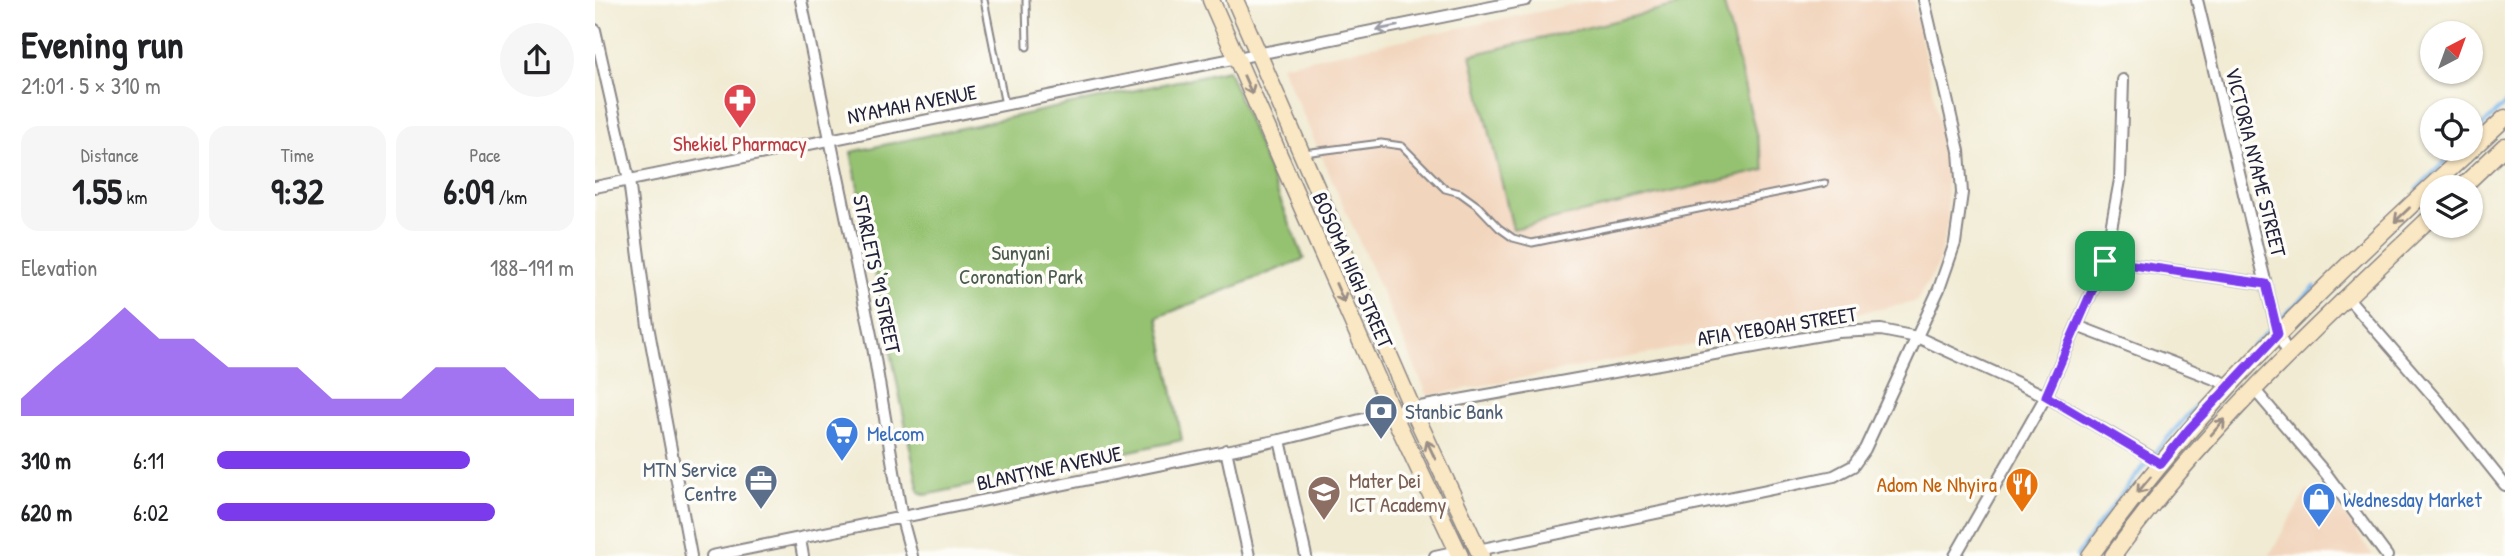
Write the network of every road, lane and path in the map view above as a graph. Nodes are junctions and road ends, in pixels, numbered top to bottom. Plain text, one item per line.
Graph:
1 (801, 0) edge
2 (984, 0) edge
3 (1026, 0) edge
4 (1211, 0) edge
5 (1235, 0) edge
6 (1526, 0) edge
7 (1924, 0) edge
8 (2197, 0) edge
9 (595, 30) edge
10 (1027, 47) dead end
11 (1258, 54) junction
12 (1237, 58) junction
13 (2123, 80) dead end
14 (1005, 105) junction
15 (2505, 118) edge
16 (829, 140) junction
17 (2505, 146) edge
18 (1301, 153) junction
19 (2475, 175) edge
20 (629, 180) junction
21 (1825, 183) dead end
22 (595, 187) edge
23 (2420, 227) edge
24 (2105, 261) junction
25 (2266, 284) junction
26 (2347, 297) junction
27 (2077, 326) junction
28 (2278, 334) junction
29 (1917, 337) junction
30 (2288, 354) junction
31 (2229, 385) junction
32 (2253, 388) junction
33 (2046, 396) junction
34 (1413, 410) junction
35 (1392, 412) junction
36 (1280, 440) junction
37 (1226, 450) junction
38 (2161, 464) junction
39 (2505, 485) edge
40 (902, 519) junction
41 (800, 539) junction
42 (1479, 553) edge
43 (1459, 554) edge
44 (691, 556) edge
45 (712, 556) edge
46 (803, 556) edge
47 (912, 556) edge
48 (1249, 556) edge
49 (1307, 556) edge
50 (1435, 556) edge
51 (1955, 556) edge
52 (2090, 556) edge
53 (2113, 556) edge
54 (2387, 556) edge

1 - 16 street, STARLETS '91 STREET
2 - 14 lane
3 - 10 lane
4 - 12 street, BOSOMA HIGH STREET
5 - 11 street, BOSOMA HIGH STREET
6 -> 11 street, NYAMAH AVENUE
7 - 29 street
8 - 25 street, VICTORIA NYAME STREET
9 - 20 street
11 - 12 street, NYAMAH AVENUE
11 - 18 street, BOSOMA HIGH STREET
12 - 14 street, NYAMAH AVENUE
12 -> 35 street, BOSOMA HIGH STREET
13 - 24 street
14 - 16 street, NYAMAH AVENUE
15 -> 28 street
16 - 20 street, NYAMAH AVENUE
16 - 40 street, STARLETS '91 STREET
17 - 19 street
18 - 21 lane
18 - 34 street, BOSOMA HIGH STREET
20 - 22 street, NYAMAH AVENUE
20 - 44 street
23 - 26 street
24 - 25 street
24 - 27 street
25 - 28 street, VICTORIA NYAME STREET
26 - 30 street
26 - 39 street
27 - 31 street
27 - 33 street
28 - 30 street, VICTORIA NYAME STREET
28 - 31 street
29 - 33 street, AFIA YEBOAH STREET
29 - 34 street, AFIA YEBOAH STREET
29 - 42 street
30 - 32 street
31 - 38 street
53 -> 32 street
32 - 54 street
33 - 38 street, AFIA YEBOAH STREET
33 - 51 street
34 - 35 street, AFIA YEBOAH STREET
42 -> 34 street, BOSOMA HIGH STREET
35 - 36 street, BLANTYNE AVENUE
35 - 43 street, BOSOMA HIGH STREET
36 - 37 street, BLANTYNE AVENUE
36 - 49 street
37 - 40 street, BLANTYNE AVENUE
37 - 48 street
38 -> 52 street
40 - 41 street, BLANTYNE AVENUE
40 - 47 street, STARLETS '91 STREET
41 - 45 street, BLANTYNE AVENUE
41 - 46 street
43 - 50 street

